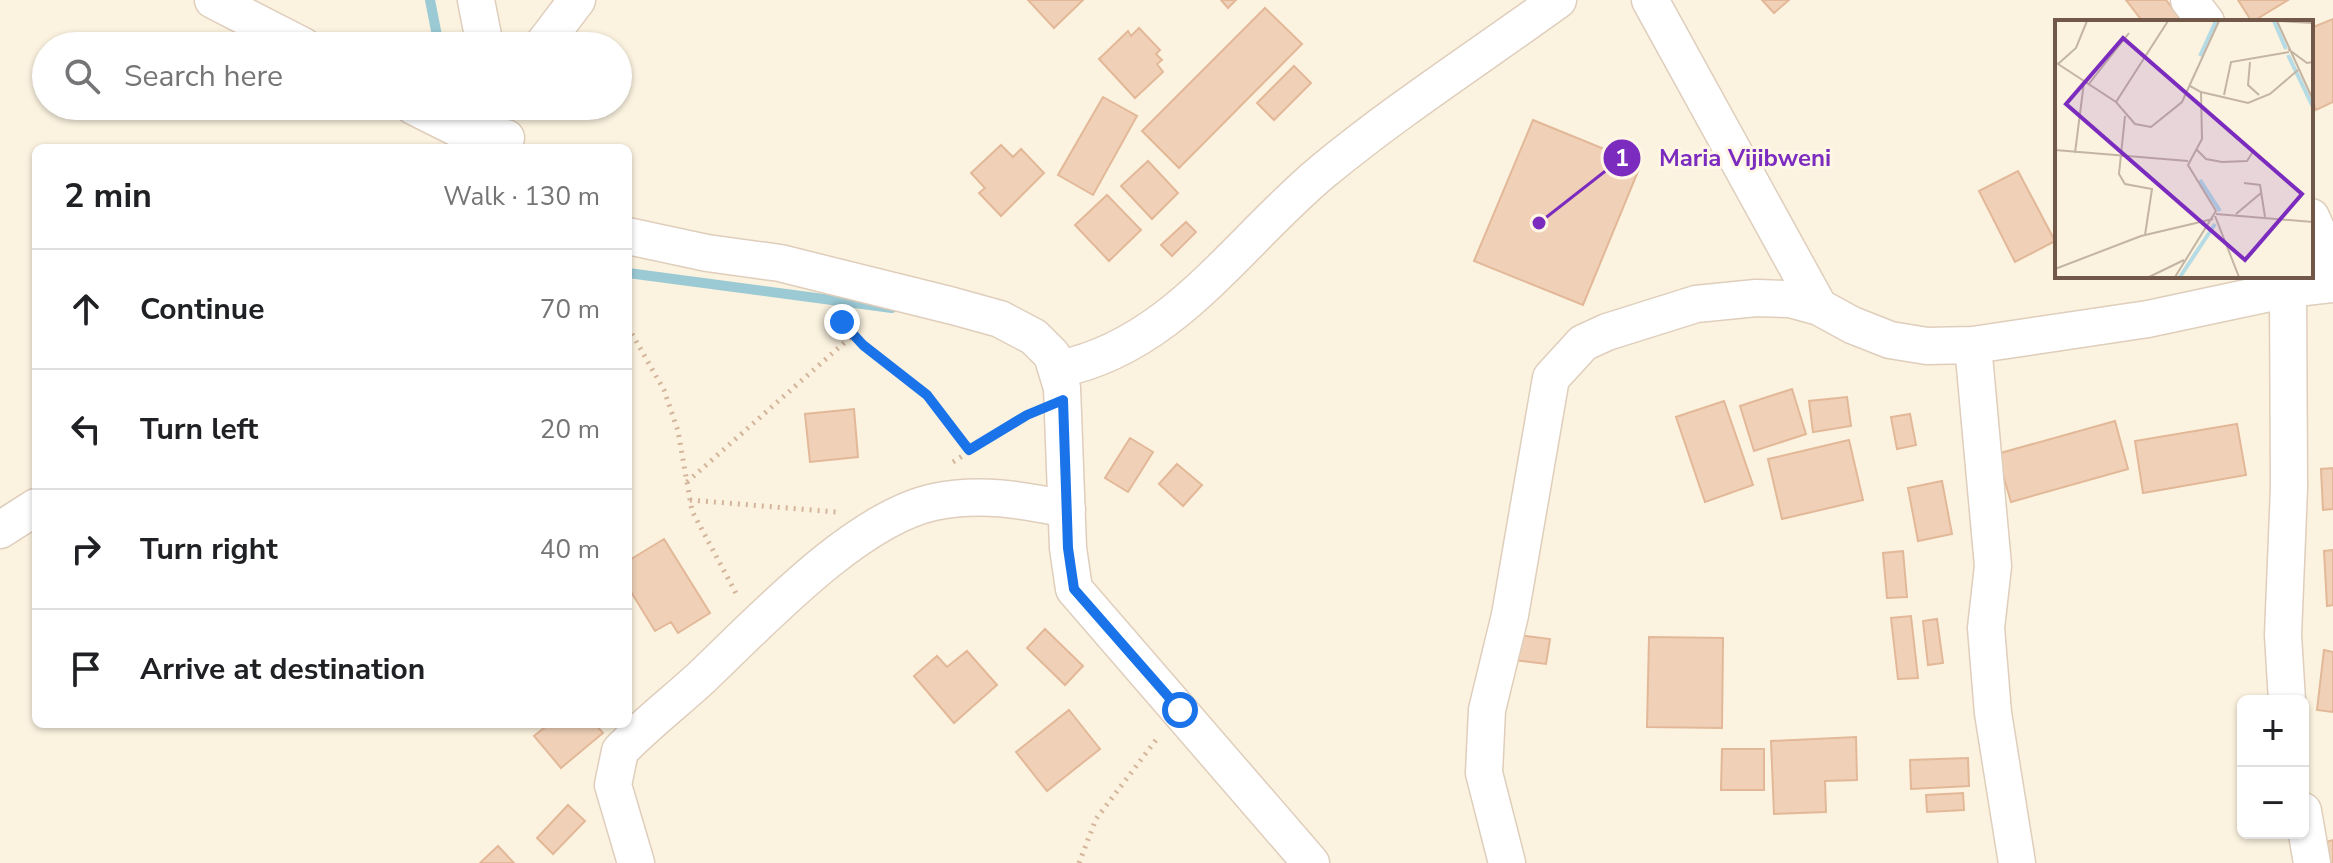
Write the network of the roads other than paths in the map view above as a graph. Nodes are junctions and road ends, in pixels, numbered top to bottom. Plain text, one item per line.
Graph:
1 (213, 0) edge
2 (476, 0) edge
3 (577, 0) edge
4 (1558, 0) edge
5 (1650, 0) edge
6 (2189, 0) edge
7 (2204, 20) edge
8 (276, 32) edge
9 (482, 32) edge
10 (553, 32) edge
11 (441, 120) edge
12 (501, 121) edge
13 (2313, 221) edge
14 (632, 237) edge
15 (2333, 266) edge
16 (2333, 284) edge
17 (2288, 289) junction
18 (1819, 307) junction
19 (1973, 345) junction
20 (1061, 385) junction
21 (1067, 509) junction
22 (32, 510) edge
23 (0, 530) edge
24 (2287, 695) edge
25 (2308, 839) edge
26 (636, 863) edge
27 (1311, 863) edge
28 (1507, 863) edge
29 (2017, 863) edge
30 (2312, 863) edge

1 - 8 street
2 - 9 street
3 - 10 street
4 - 20 street
5 - 18 street
6 - 7 street
11 - 12 street
13 - 15 street
14 - 20 street
16 - 17 street
17 - 19 street
17 - 24 street
18 - 19 street
18 - 28 street
19 - 29 street
20 - 21 street
21 - 26 street
21 - 27 street
22 - 23 street
25 - 30 street

